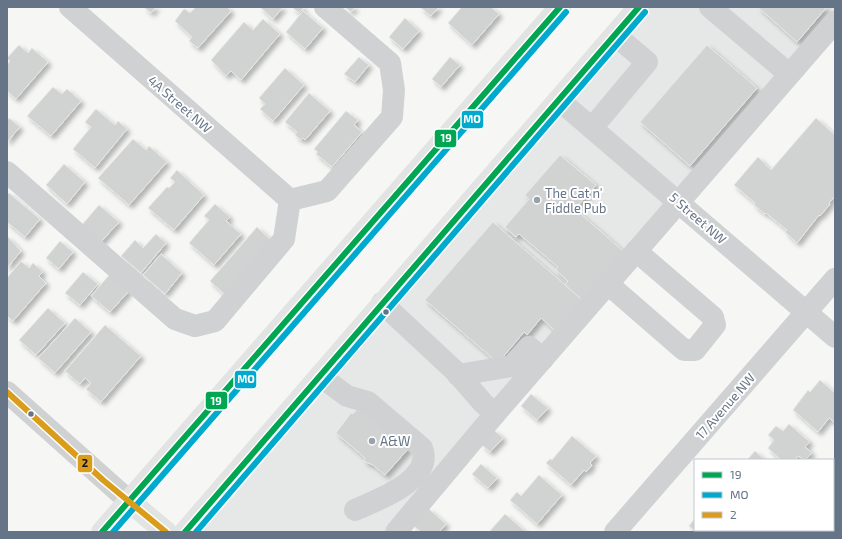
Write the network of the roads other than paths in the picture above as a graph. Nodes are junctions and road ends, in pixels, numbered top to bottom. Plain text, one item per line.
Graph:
1 (70, 7) edge
2 (325, 7) edge
3 (560, 7) edge
4 (639, 7) edge
5 (710, 7) edge
6 (835, 22) edge
7 (615, 34) junction
8 (789, 74) junction
9 (559, 100) junction
10 (592, 128) junction
11 (7, 172) edge
12 (290, 200) junction
13 (680, 202) junction
14 (636, 251) junction
15 (835, 279) edge
16 (608, 284) junction
17 (382, 303) junction
18 (807, 312) junction
19 (835, 337) edge
20 (543, 359) junction
21 (458, 375) junction
22 (320, 376) junction
23 (7, 392) edge
24 (495, 414) junction
25 (129, 501) junction
26 (355, 510) dead end
27 (102, 532) edge
28 (166, 532) edge
29 (185, 532) edge
30 (396, 532) edge
31 (615, 532) edge

1 - 12 street, 4A Street NW
2 - 12 street
3 - 25 main road
4 - 7 main road
5 - 8 street
6 - 8 street
7 - 9 main road
7 - 10 street
8 - 13 street
9 - 10 street, 5 Street NW
9 - 17 main road
10 - 13 street, 5 Street NW
11 - 12 street
13 - 14 street
13 - 18 street, 5 Street NW
14 - 16 street
14 - 16 street
15 - 18 street, 17 Avenue NW
16 - 20 street
17 - 21 street
17 - 22 main road
18 - 19 street, 5 Street NW
18 - 31 street, 17 Avenue NW
20 - 21 street
20 - 24 street
21 - 24 street
22 - 26 street
22 - 29 main road
23 - 25 street
24 - 30 street
25 - 27 main road
25 - 28 main road

